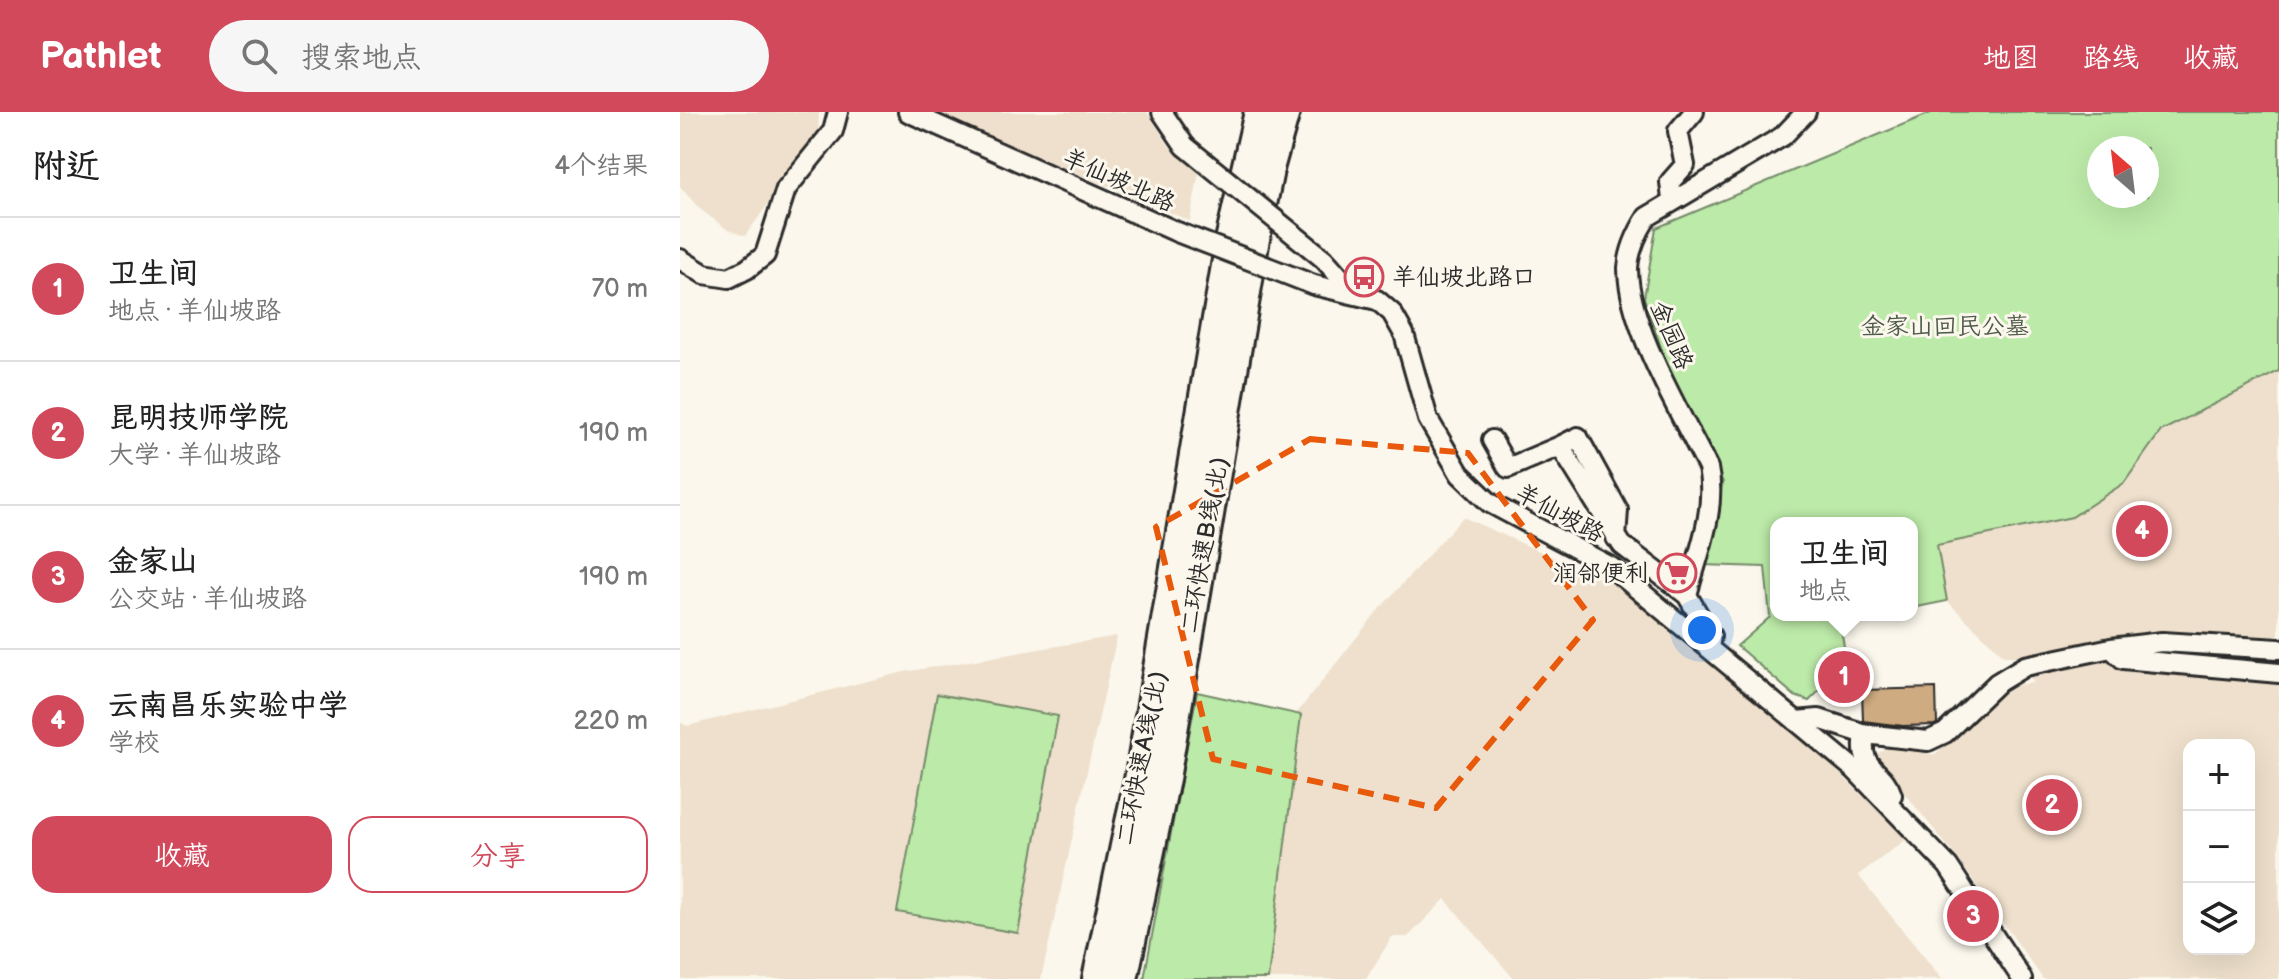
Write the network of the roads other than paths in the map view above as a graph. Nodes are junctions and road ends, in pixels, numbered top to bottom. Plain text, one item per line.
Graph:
1 (838, 112) edge
2 (908, 112) edge
3 (1162, 112) edge
4 (1259, 112) edge
5 (1285, 112) edge
6 (1694, 112) edge
7 (1806, 112) edge
8 (1672, 200) junction
9 (680, 259) edge
10 (1314, 285) joint
11 (1354, 293) junction
12 (1492, 440) dead end
13 (1687, 595) junction
14 (1709, 648) junction
15 (2111, 648) junction
16 (2279, 649) edge
17 (2279, 673) edge
18 (1796, 721) junction
19 (1865, 734) junction
20 (1889, 804) junction
21 (1097, 979) edge
22 (1123, 979) edge
23 (2022, 979) edge

1 - 9 street
2 - 10 street, 羊仙坡北路, bridge
3 - 11 street, bridge
4 - 21 highway, 二环快速A线(北)
5 - 22 highway, 二环快速B线(北)
6 - 8 street
7 - 8 street, 金园路
8 - 13 street, 金园路
10 - 11 street, 羊仙坡路
11 - 14 street, 羊仙坡路
12 - 13 street
13 - 14 street
14 - 18 street, 羊仙坡路
15 - 16 street
15 - 17 street
15 - 19 street
18 - 19 street
18 - 20 street, 羊仙坡路
19 - 20 street
20 - 23 street, 羊仙坡路

